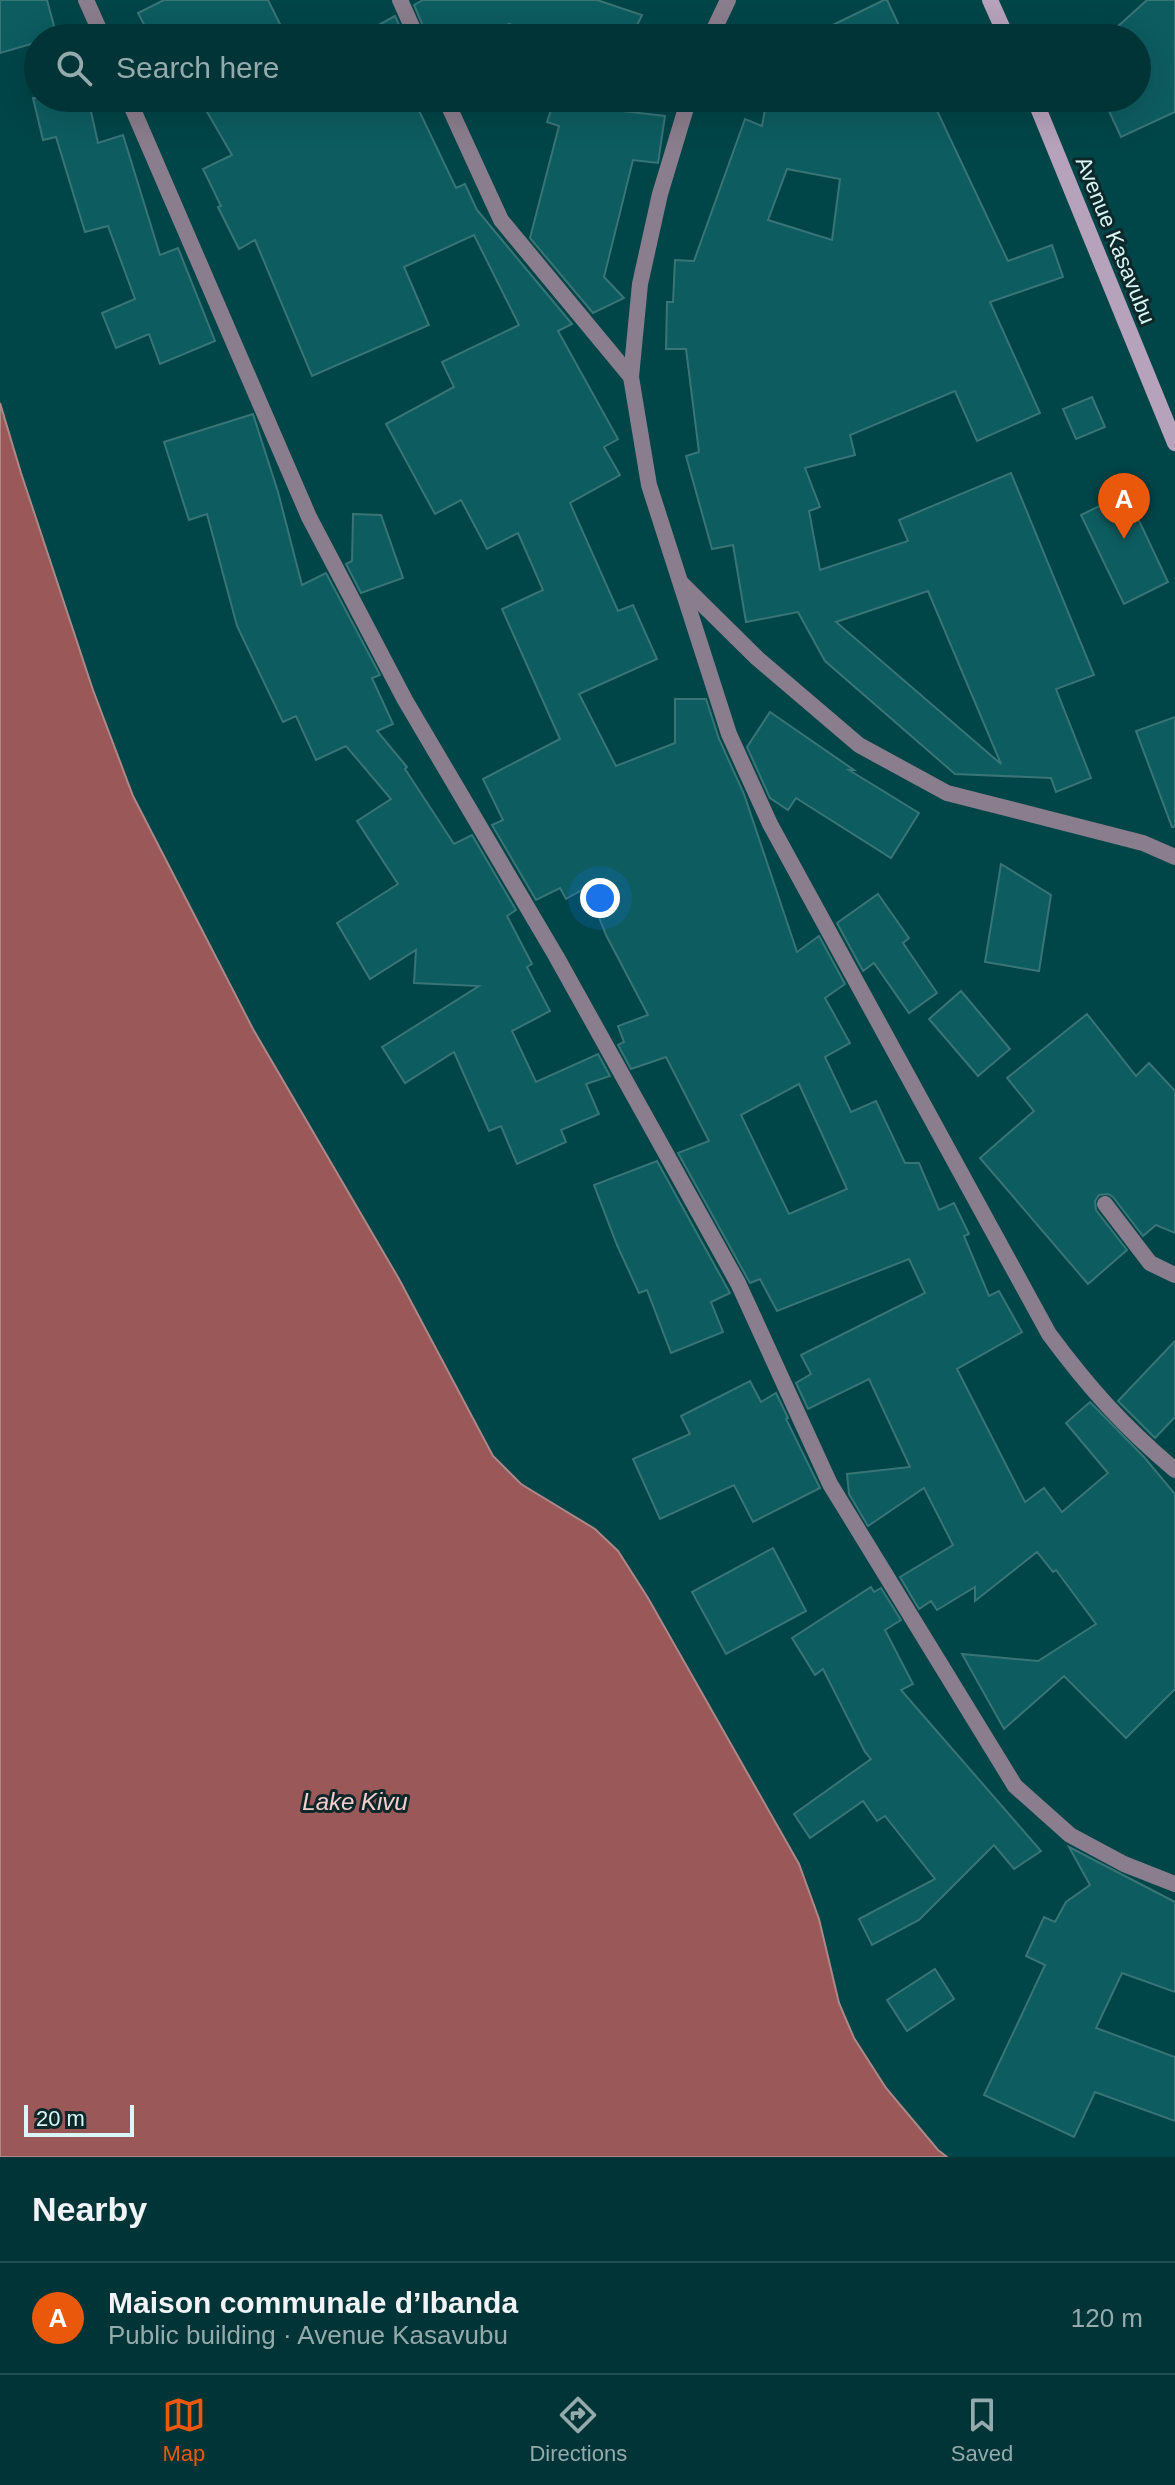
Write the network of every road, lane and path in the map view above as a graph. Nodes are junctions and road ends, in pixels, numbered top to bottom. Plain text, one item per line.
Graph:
1 (86, 0) edge
2 (400, 0) edge
3 (728, 0) edge
4 (990, 0) edge
5 (97, 24) edge
6 (411, 24) edge
7 (717, 24) edge
8 (1001, 24) edge
9 (134, 112) edge
10 (451, 112) edge
11 (685, 112) edge
12 (1040, 112) edge
13 (631, 377) junction
14 (1175, 443) edge
15 (678, 581) junction
16 (1175, 857) edge
17 (1105, 1204) dead end
18 (1175, 1275) edge
19 (1175, 1470) edge
20 (1175, 1884) edge

1 - 5 street
2 - 6 street
3 - 7 street
4 - 8 street
9 - 20 street
10 - 13 street
11 - 13 street
12 - 14 street, Avenue Kasavubu
13 - 15 street
15 - 16 street
15 - 19 street
17 - 18 street

